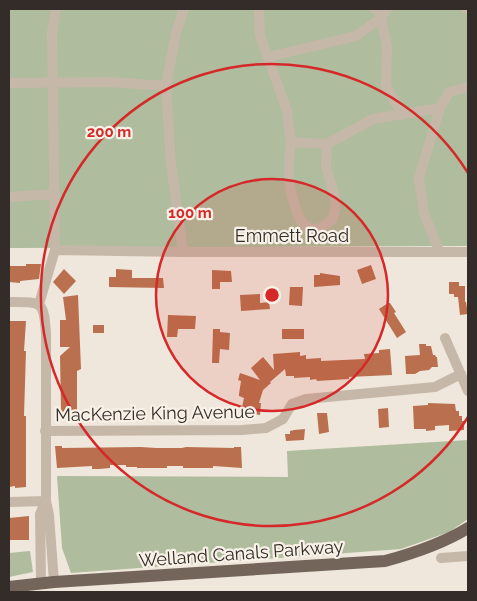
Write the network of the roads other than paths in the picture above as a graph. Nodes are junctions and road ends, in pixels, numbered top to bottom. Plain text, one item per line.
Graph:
1 (56, 9) edge
2 (184, 9) edge
3 (259, 9) edge
4 (381, 12) edge
5 (268, 57) junction
6 (9, 83) edge
7 (53, 84) junction
8 (166, 86) junction
9 (468, 87) edge
10 (440, 108) junction
11 (403, 115) junction
12 (291, 142) junction
13 (327, 144) junction
14 (55, 194) junction
15 (9, 197) edge
16 (55, 250) junction
17 (439, 251) junction
18 (183, 252) junction
19 (468, 252) edge
20 (9, 302) edge
21 (39, 304) junction
22 (445, 338) dead end
23 (460, 374) junction
24 (468, 390) edge
25 (45, 431) junction
26 (46, 501) junction
27 (9, 502) edge
28 (468, 528) edge
29 (468, 556) edge
30 (441, 558) dead end
31 (48, 583) junction
32 (9, 587) edge

1 - 7 street
2 - 8 street
3 - 5 street
4 - 5 street
4 - 11 street
5 - 12 street
6 - 7 street
7 - 8 street
7 - 14 street
8 - 18 street
9 - 10 street
10 - 11 street
10 - 17 street
11 - 13 street
12 - 13 street
12 - 13 street
14 - 15 street
14 - 16 street
16 - 18 street, Emmett Road
16 - 21 street
17 - 18 street, Emmett Road
17 - 19 street, Emmett Road
20 - 21 street
21 - 25 street
22 - 23 street
23 - 24 street
23 - 25 street, MacKenzie King Avenue
25 - 26 street
26 - 27 street
26 - 31 street
28 - 31 main road, Welland Canals Parkway
29 - 30 street
31 - 32 main road, Welland Canals Parkway

